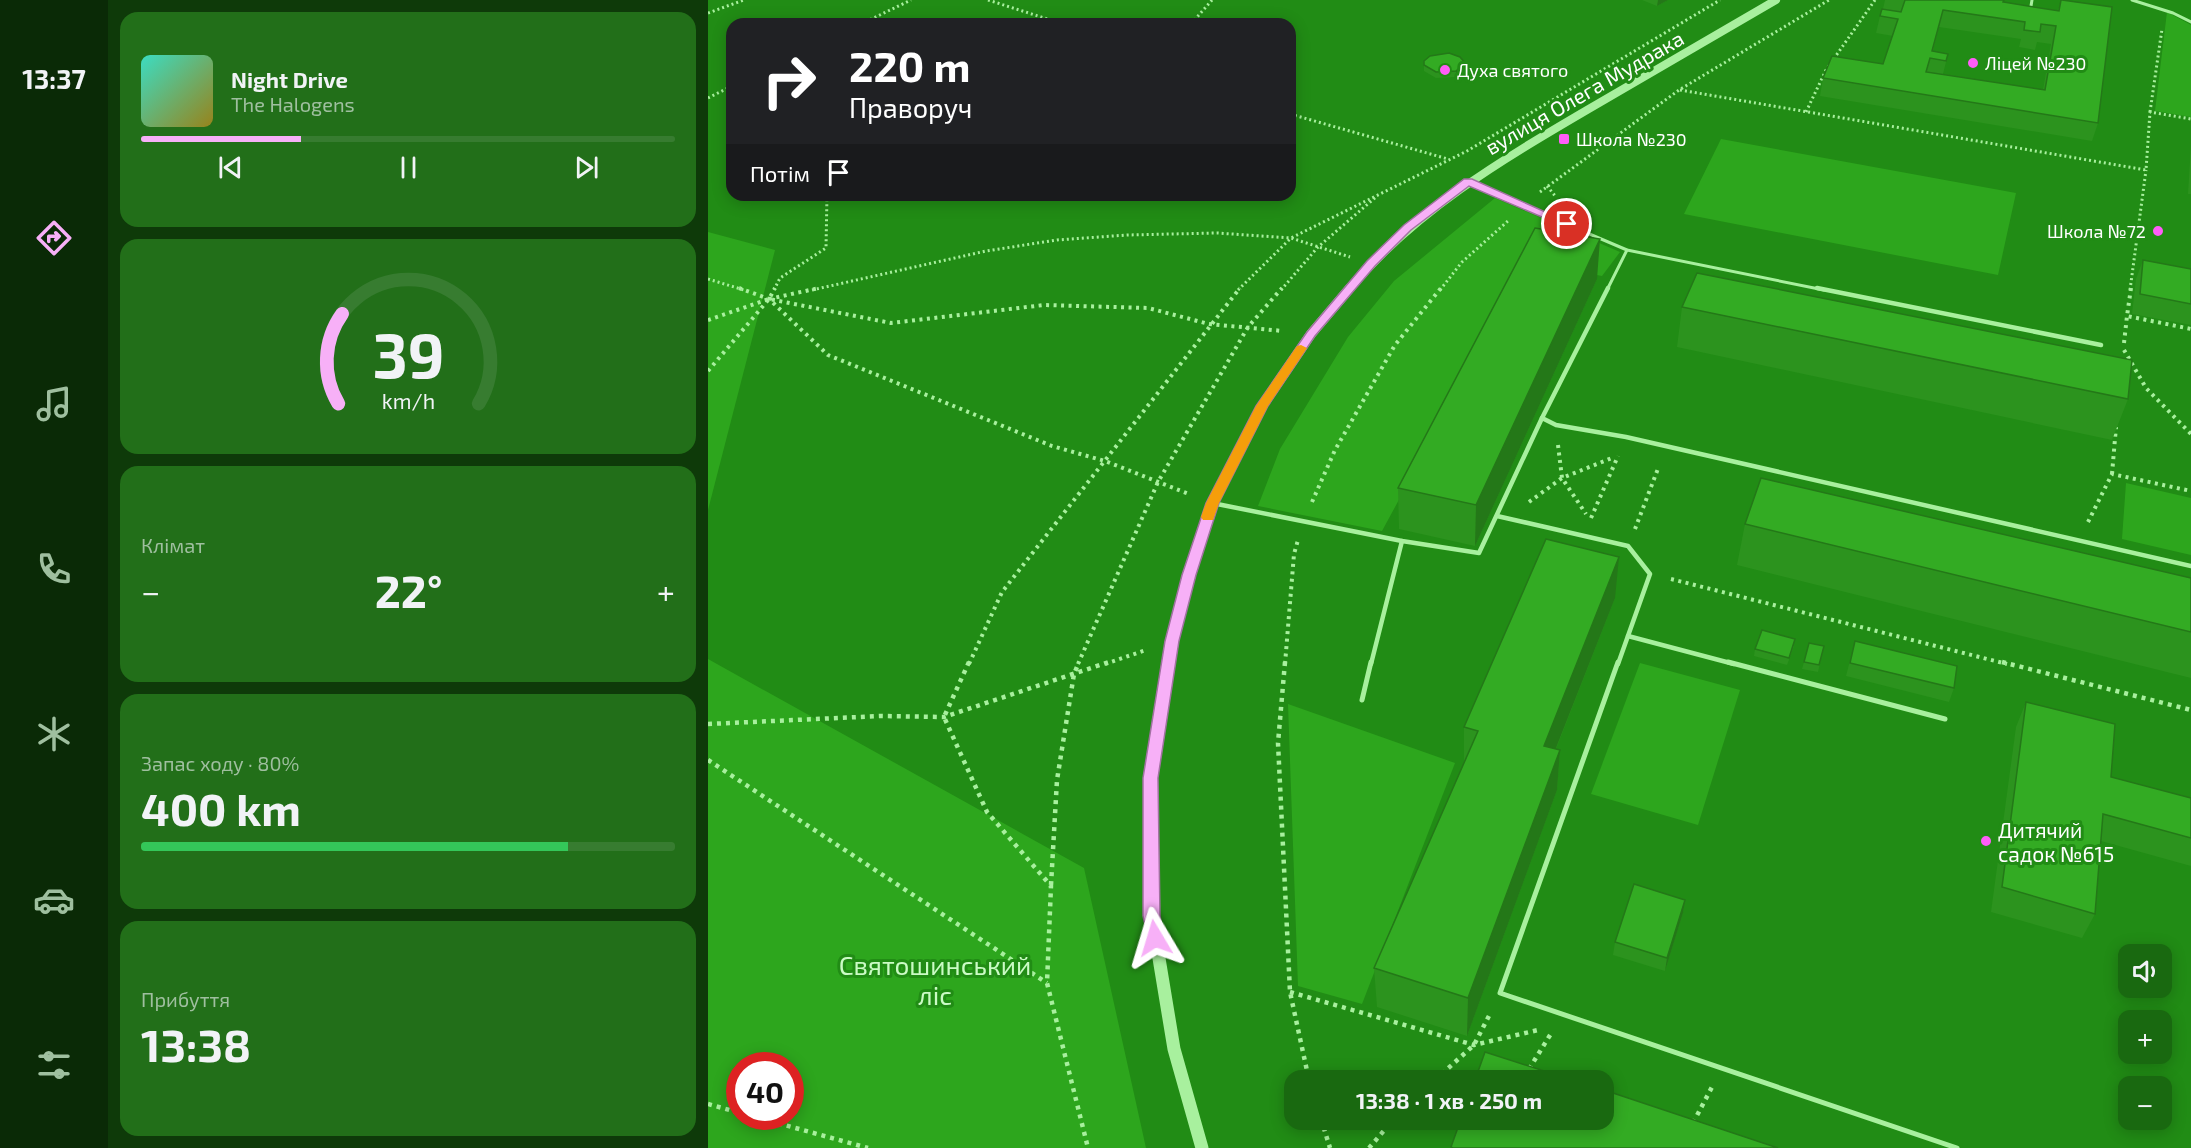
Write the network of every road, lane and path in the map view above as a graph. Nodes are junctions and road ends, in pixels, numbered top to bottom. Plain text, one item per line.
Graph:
1 (744, 0) edge
2 (911, 0) edge
3 (988, 0) edge
4 (1212, 0) edge
5 (1720, 0) edge
6 (1776, 0) edge
7 (1829, 0) edge
8 (1875, 0) edge
9 (2032, 0) edge
10 (2133, 0) edge
11 (2164, 10) junction
12 (708, 13) edge
13 (2038, 17) edge
14 (874, 18) edge
15 (1048, 18) edge
16 (1196, 18) edge
17 (2191, 22) edge
18 (726, 89) edge
19 (1679, 90) junction
20 (708, 98) edge
21 (1806, 112) junction
22 (2150, 112) junction
23 (1296, 116) edge
24 (2191, 119) edge
25 (1449, 159) junction
26 (2146, 170) junction
27 (1468, 182) junction
28 (1381, 192) junction
29 (827, 201) edge
30 (1525, 206) junction
31 (1291, 238) junction
32 (1318, 247) junction
33 (1627, 250) junction
34 (1371, 263) junction
35 (708, 279) edge
36 (769, 299) junction
37 (2127, 316) junction
38 (708, 320) edge
39 (1209, 324) junction
40 (1248, 327) junction
41 (2191, 329) edge
42 (1311, 334) junction
43 (2124, 337) dead end
44 (2101, 345) dead end
45 (2122, 361) edge
46 (708, 371) edge
47 (2117, 417) edge
48 (1542, 418) junction
49 (1556, 425) junction
50 (2191, 434) edge
51 (1626, 436) junction
52 (1667, 446) junction
53 (1618, 455) junction
54 (1105, 461) junction
55 (2112, 474) junction
56 (1562, 478) junction
57 (1158, 482) junction
58 (2191, 491) edge
59 (1212, 503) junction
60 (1497, 516) junction
61 (1507, 518) junction
62 (1304, 521) junction
63 (2079, 540) junction
64 (1402, 541) junction
65 (1628, 546) junction
66 (2191, 566) edge
67 (1650, 574) junction
68 (1628, 636) junction
69 (1172, 641) junction
70 (1074, 674) junction
71 (1362, 700) dead end
72 (2191, 710) edge
73 (944, 717) junction
74 (1945, 719) dead end
75 (708, 724) edge
76 (708, 760) edge
77 (1051, 886) junction
78 (1047, 983) junction
79 (1290, 992) junction
80 (1500, 993) junction
81 (1474, 1045) junction
82 (1307, 1070) edge
83 (1447, 1070) edge
84 (1529, 1070) edge
85 (1717, 1078) dead end
86 (708, 1104) edge
87 (726, 1109) edge
88 (1690, 1128) edge
89 (803, 1130) edge
90 (1324, 1130) edge
91 (1385, 1130) edge
92 (868, 1148) edge
93 (1088, 1148) edge
94 (1202, 1148) edge
95 (1330, 1148) edge
96 (1369, 1148) edge
97 (1957, 1148) edge

1 - 12 path
2 - 14 path
3 - 15 path
4 - 16 path
5 - 25 path
6 - 27 street, вулиця Олега Мудрака
7 - 19 path
8 - 21 path
9 - 13 lane
10 - 11 lane
11 - 17 lane
11 - 22 path
18 - 20 path
19 - 21 path
19 - 30 path
21 - 26 path
22 - 24 path
22 - 26 path
23 - 25 path
25 - 28 path
26 - 37 path
27 - 30 lane
27 - 34 street, вулиця Олега Мудрака
28 - 31 path
28 - 32 path
29 - 36 path
30 - 33 lane
30 - 62 path
31 - 32 path
31 - 36 path
31 - 39 path
32 - 34 path
32 - 40 path
33 - 44 lane
33 - 48 lane
34 - 42 street, вулиця Олега Мудрака
35 - 36 path
36 - 38 path
36 - 39 path
36 - 46 path
36 - 54 path
37 - 41 path
37 - 43 path
39 - 40 path
39 - 54 path
40 - 42 path
40 - 57 path
42 - 59 street, вулиця Олега Мудрака
45 - 50 path
47 - 55 path
48 - 49 lane
48 - 60 lane
49 - 51 lane
49 - 56 path
51 - 52 lane
51 - 53 path
52 - 63 lane
52 - 65 path
53 - 56 path
53 - 56 path
54 - 57 path
54 - 73 path
55 - 58 path
55 - 63 path
56 - 61 path
57 - 59 path
57 - 70 path
59 - 62 lane
59 - 69 street, вулиця Олега Мудрака
60 - 61 lane
60 - 64 lane
61 - 65 lane
62 - 64 lane
62 - 79 path
63 - 66 lane
64 - 71 lane
65 - 67 lane
67 - 68 lane
67 - 72 path
68 - 74 lane
68 - 80 lane
69 - 70 path
69 - 94 street, вулиця Олега Мудрака
70 - 73 path
70 - 77 path
73 - 75 path
73 - 77 path
76 - 78 path
77 - 78 path
78 - 93 path
79 - 81 path
79 - 82 path
80 - 81 path
80 - 97 lane
81 - 83 path
81 - 84 path
85 - 88 path
86 - 87 path
89 - 92 path
90 - 95 path
91 - 96 path

